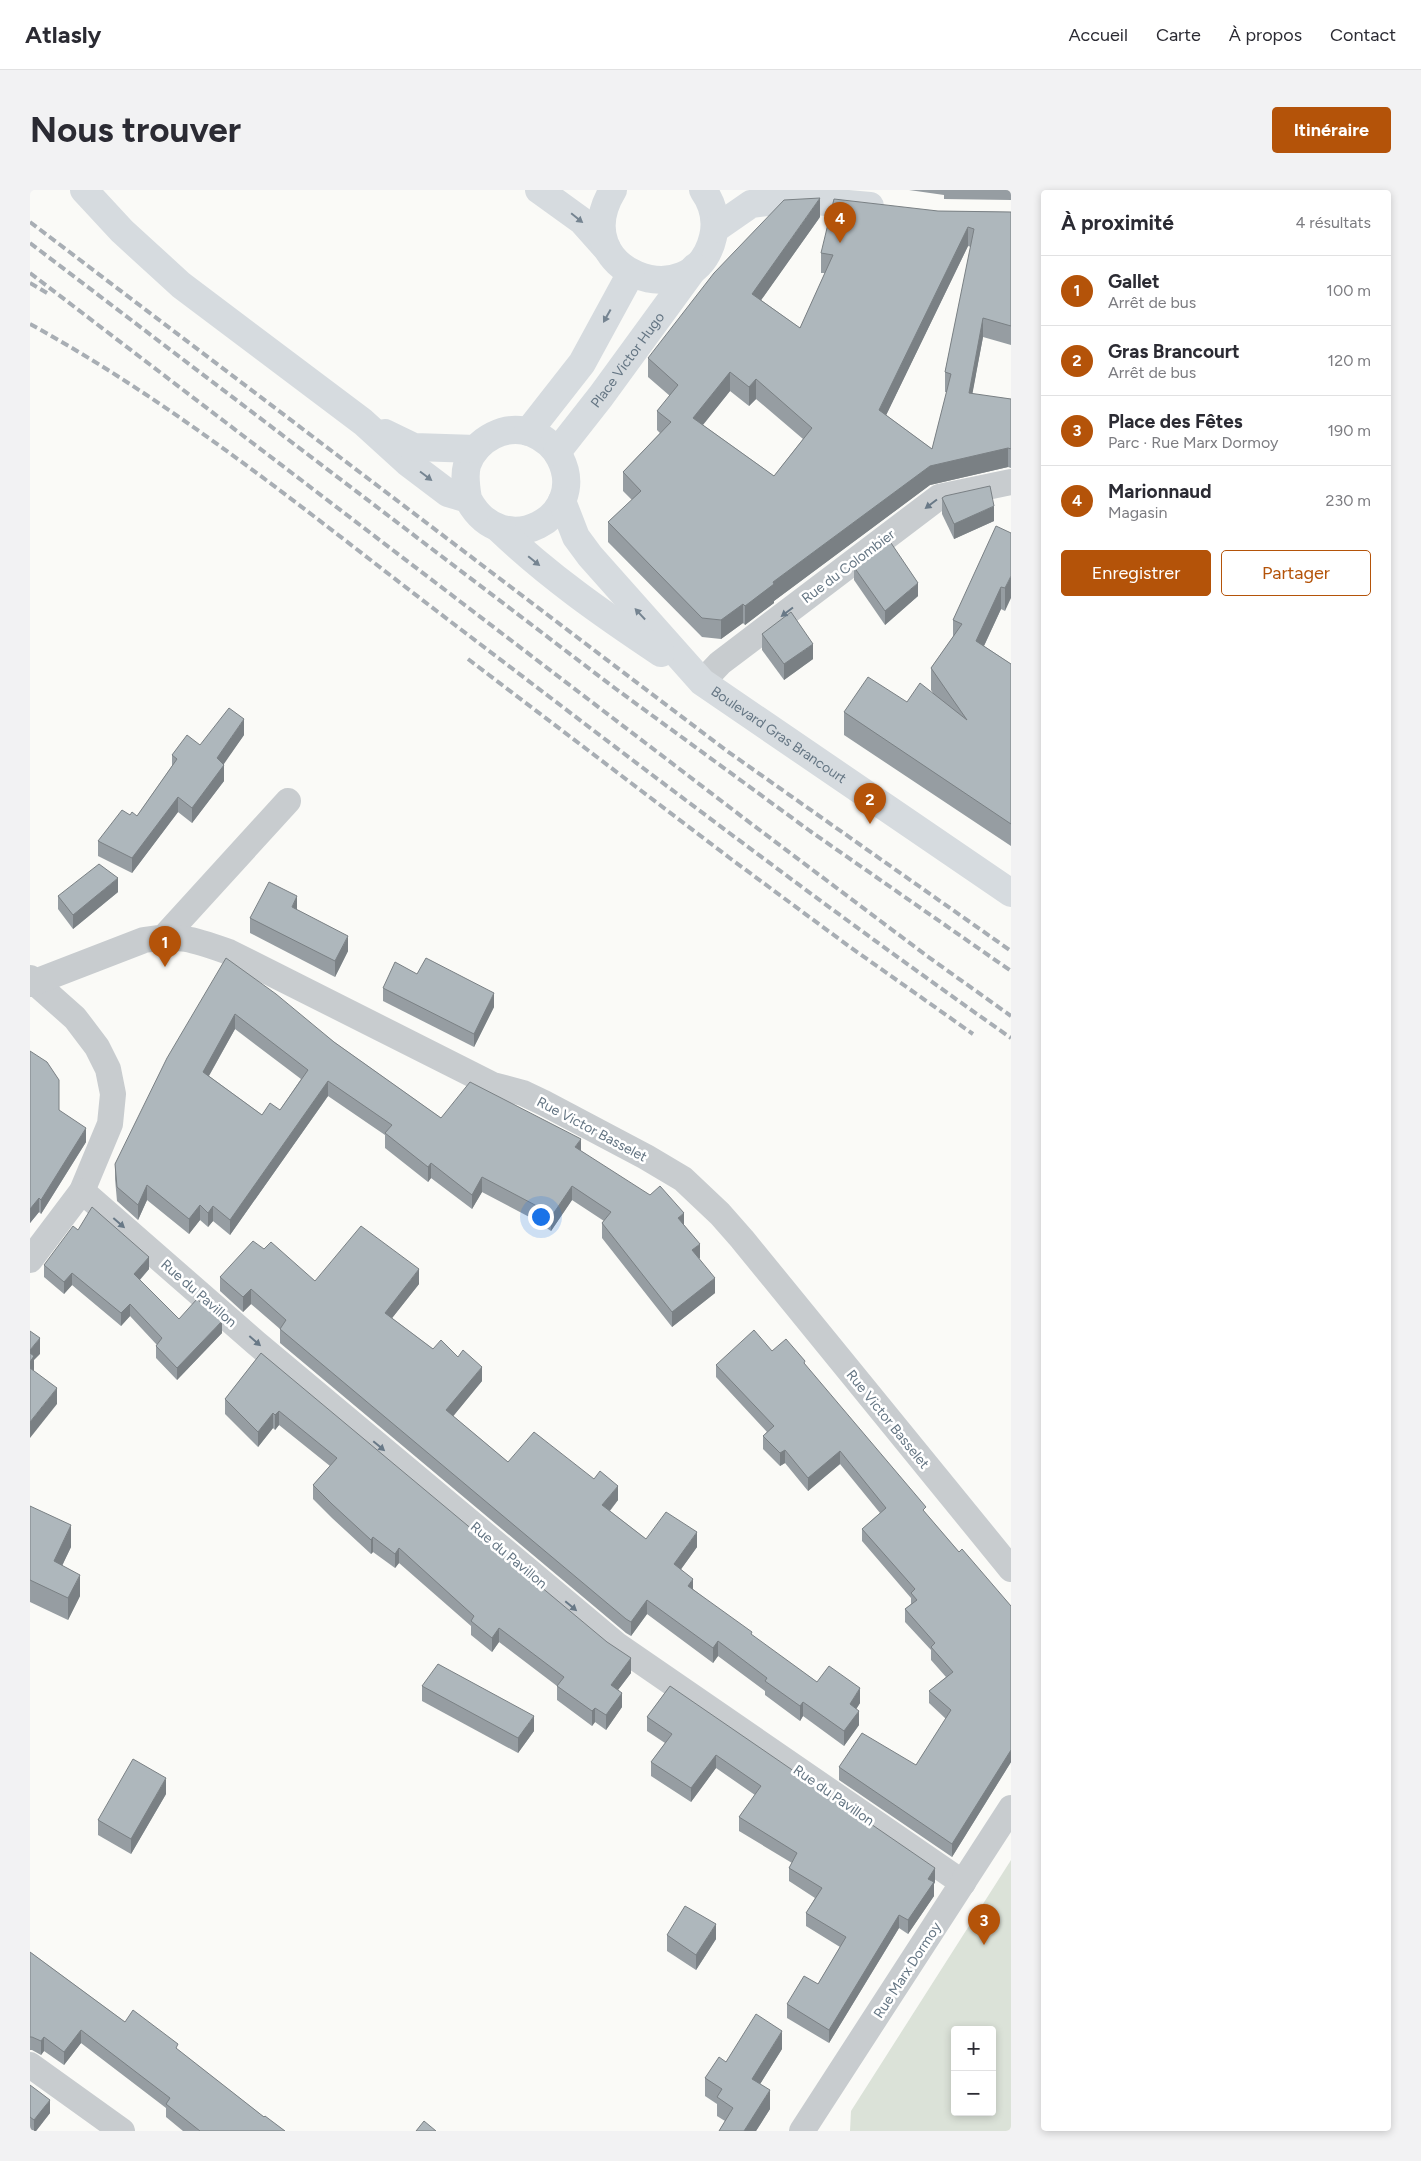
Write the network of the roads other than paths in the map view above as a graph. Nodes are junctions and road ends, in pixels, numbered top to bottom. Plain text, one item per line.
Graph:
1 (84, 190) edge
2 (539, 190) edge
3 (613, 190) edge
4 (703, 190) edge
5 (714, 190) edge
6 (846, 196) edge
7 (751, 204) junction
8 (891, 209) edge
9 (715, 230) junction
10 (610, 252) junction
11 (695, 267) junction
12 (631, 273) junction
13 (363, 422) junction
14 (528, 432) junction
15 (476, 450) junction
16 (557, 452) junction
17 (1011, 482) edge
18 (468, 499) junction
19 (562, 502) junction
20 (498, 528) junction
21 (699, 679) junction
22 (288, 801) dead end
23 (1011, 892) edge
24 (164, 937) junction
25 (32, 981) edge
26 (82, 1191) junction
27 (30, 1260) edge
28 (1011, 1569) edge
29 (1011, 1808) edge
30 (962, 1883) junction
31 (30, 2065) edge
32 (122, 2131) edge
33 (802, 2131) edge

1 - 13 main road
2 -> 10 main road
3 - 10 main road
4 - 9 main road
5 - 7 main road
6 - 7 main road
6 - 8 main road
7 - 9 main road
9 - 11 main road, Place Victor Hugo
10 - 12 main road
11 - 12 main road
11 - 16 main road, Place Victor Hugo
12 -> 14 main road
13 - 15 main road
13 -> 18 main road
14 - 15 main road
14 - 16 main road
15 - 18 main road
16 - 19 main road
17 -> 21 street, Rue du Colombier
18 - 20 main road
19 - 20 main road
21 -> 19 main road
20 -> 21 main road
21 - 23 main road, Boulevard Gras Brancourt
22 - 24 street
24 - 25 street, Rue Victor Basselet
24 - 28 street, Rue Victor Basselet
25 - 26 street
26 - 27 street
26 -> 30 street, Rue du Pavillon
29 - 30 street, Rue Marx Dormoy
30 - 33 street, Rue Marx Dormoy
31 - 32 street

